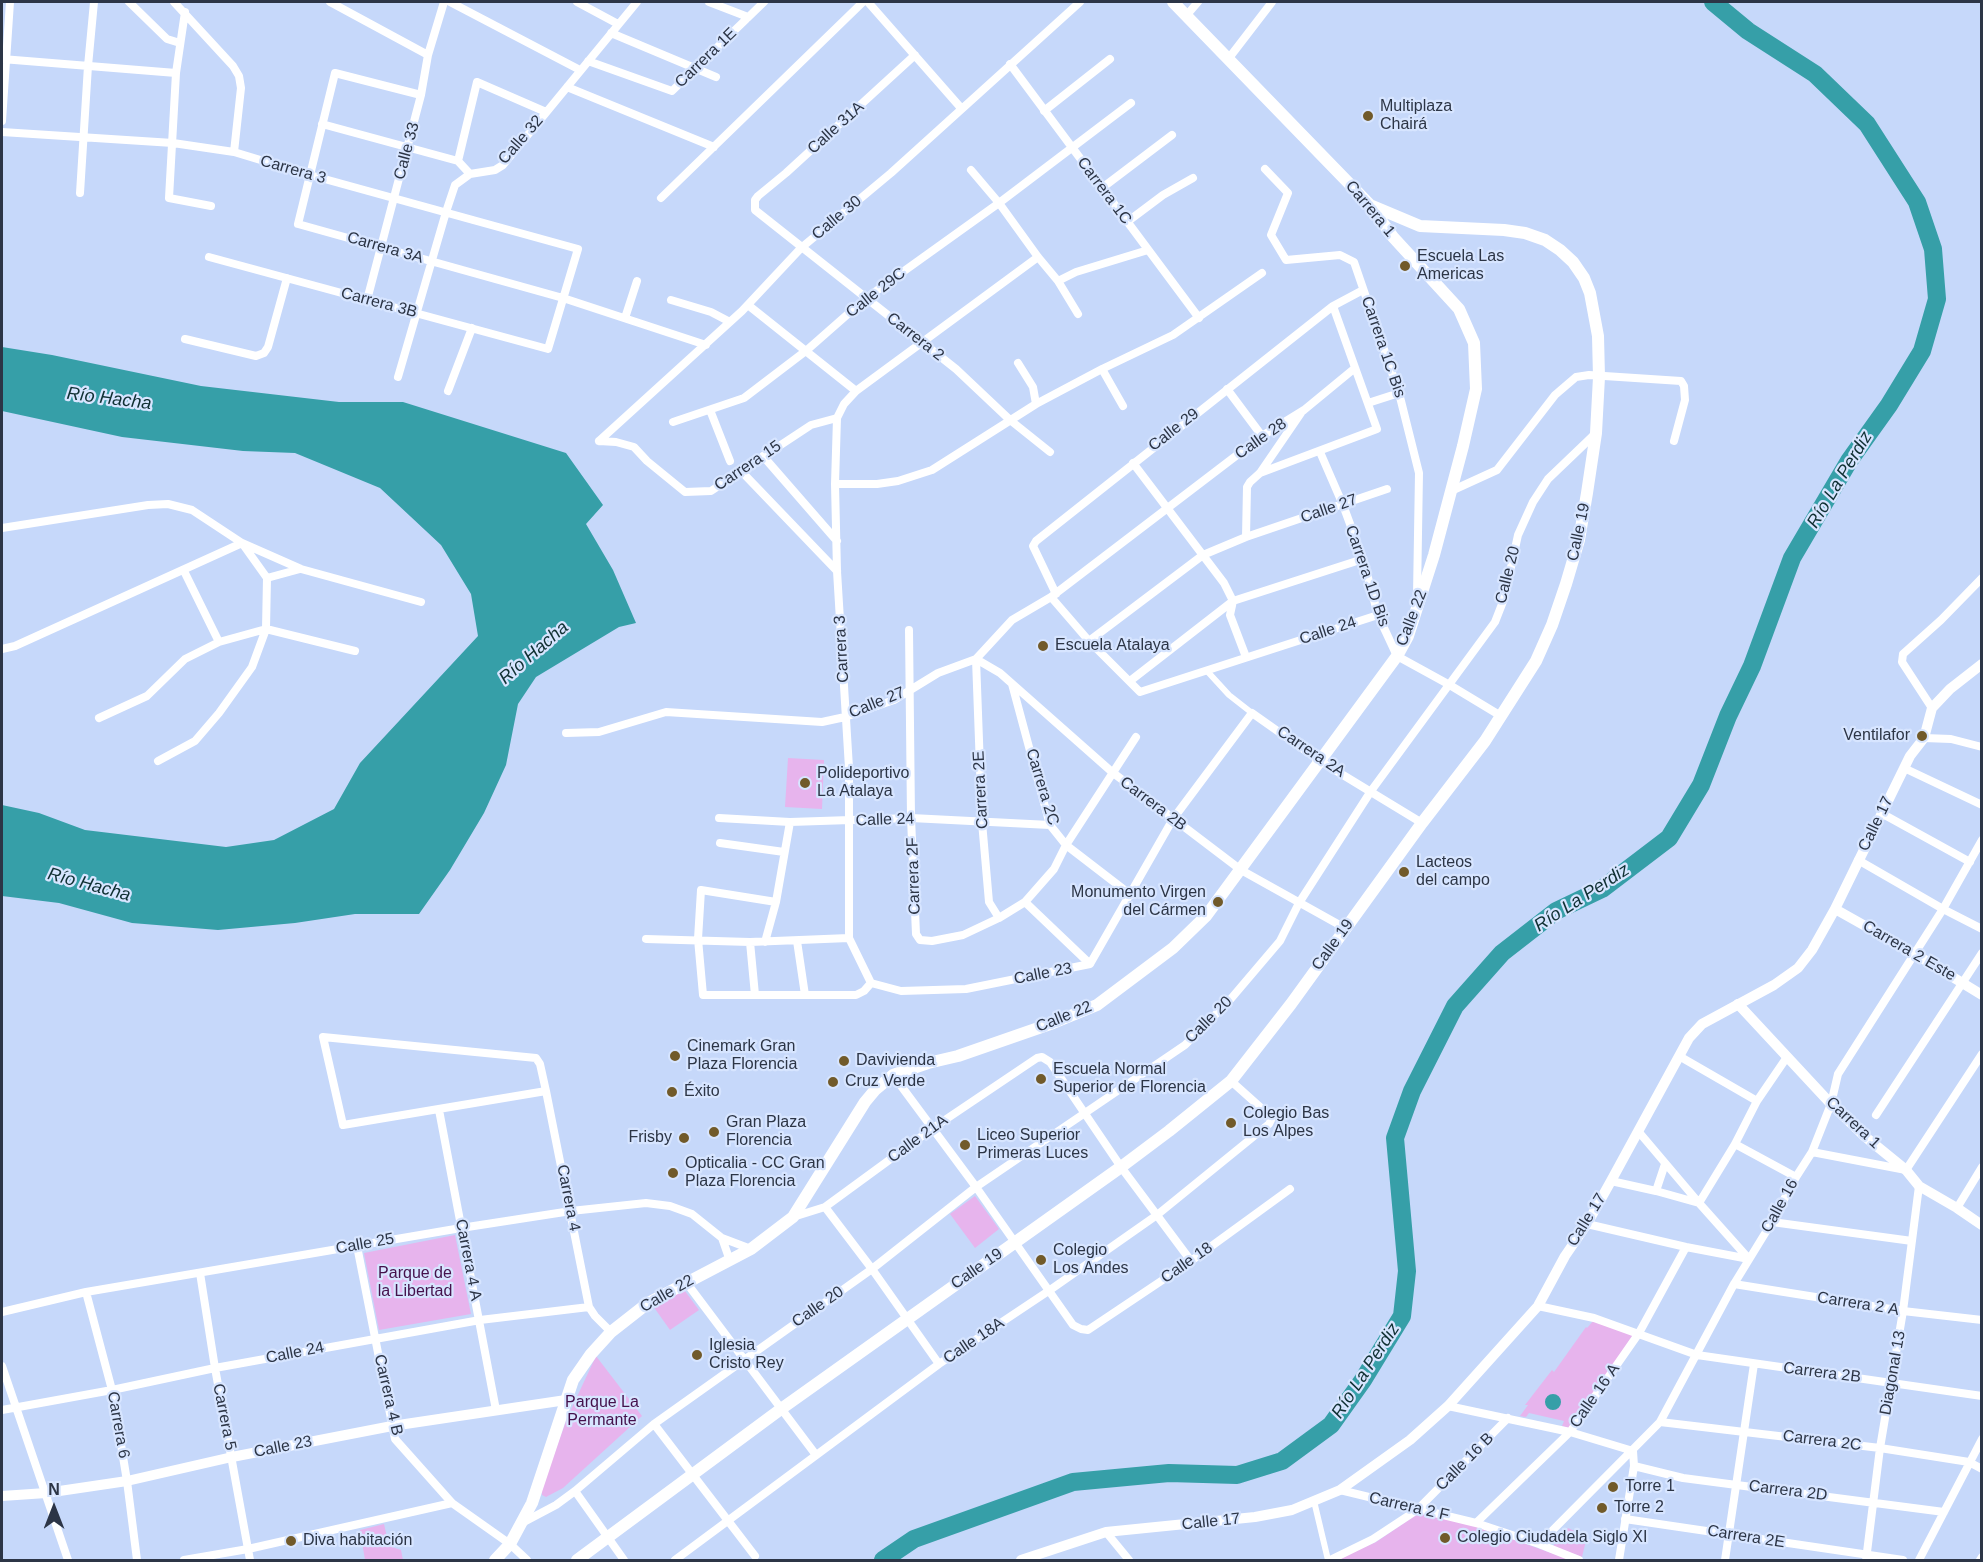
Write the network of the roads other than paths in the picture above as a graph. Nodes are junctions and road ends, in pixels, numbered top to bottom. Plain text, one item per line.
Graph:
1 (10, 2) edge
2 (94, 2) edge
3 (129, 2) edge
4 (174, 2) edge
5 (330, 2) edge
6 (444, 2) edge
7 (450, 2) edge
8 (577, 2) edge
9 (637, 2) edge
10 (709, 2) edge
11 (764, 2) edge
12 (863, 2) edge
13 (868, 2) edge
14 (1173, 2) edge
15 (1198, 2) edge
16 (1272, 2) edge
17 (1074, 3) edge
18 (185, 12) junction
19 (1186, 16) junction
20 (748, 17) junction
21 (618, 24) junction
22 (611, 33) junction
23 (180, 43) junction
24 (428, 55) junction
25 (915, 55) junction
26 (1229, 58) junction
27 (1110, 59) dead end
28 (3, 60) edge
29 (588, 61) junction
30 (1010, 64) junction
31 (88, 66) junction
32 (695, 69) junction
33 (580, 70) junction
34 (176, 73) junction
35 (716, 77) dead end
36 (567, 87) junction
37 (421, 95) junction
38 (1131, 102) dead end
39 (961, 108) junction
40 (1044, 111) junction
41 (546, 112) junction
42 (2, 121) edge
43 (322, 124) junction
44 (2, 132) edge
45 (1172, 135) dead end
46 (84, 137) junction
47 (173, 143) junction
48 (408, 147) junction
49 (714, 147) junction
50 (1071, 148) junction
51 (234, 152) junction
52 (458, 161) junction
53 (1265, 169) dead end
54 (971, 170) dead end
55 (470, 174) junction
56 (310, 175) junction
57 (1193, 178) dead end
58 (1102, 188) junction
59 (80, 193) dead end
60 (394, 198) junction
61 (661, 198) dead end
62 (755, 200) joint
63 (999, 203) junction
64 (1369, 204) junction
65 (211, 206) dead end
66 (446, 212) junction
67 (1127, 222) junction
68 (380, 246) junction
69 (801, 248) junction
70 (1148, 250) junction
71 (209, 257) dead end
72 (1038, 257) junction
73 (432, 261) junction
74 (1262, 273) dead end
75 (287, 278) junction
76 (637, 281) dead end
77 (1058, 281) junction
78 (1364, 290) junction
79 (563, 298) junction
80 (866, 299) junction
81 (367, 300) junction
82 (671, 300) dead end
83 (748, 305) junction
84 (1333, 306) junction
85 (417, 314) junction
86 (1078, 314) dead end
87 (625, 318) junction
88 (1199, 318) junction
89 (730, 322) junction
90 (472, 328) junction
91 (185, 339) dead end
92 (922, 342) junction
93 (706, 345) junction
94 (807, 350) junction
95 (1018, 363) dead end
96 (1355, 368) junction
97 (1102, 369) junction
98 (398, 377) dead end
99 (1599, 377) junction
100 (1227, 389) junction
101 (448, 391) dead end
102 (856, 391) junction
103 (1400, 393) junction
104 (1368, 403) junction
105 (1036, 404) junction
106 (1123, 406) dead end
107 (710, 410) junction
108 (1304, 410) junction
109 (837, 418) junction
110 (1010, 420) junction
111 (673, 422) dead end
112 (1596, 433) junction
113 (1262, 436) junction
114 (599, 441) joint
115 (1674, 441) dead end
116 (1050, 452) dead end
117 (1320, 452) junction
118 (763, 456) junction
119 (730, 461) dead end
120 (1133, 463) junction
121 (742, 472) junction
122 (1260, 473) junction
123 (835, 484) junction
124 (1387, 489) dead end
125 (1451, 491) junction
126 (1343, 505) junction
127 (1167, 509) junction
128 (2, 528) edge
129 (1246, 537) junction
130 (837, 541) junction
131 (242, 543) junction
132 (1203, 555) junction
133 (1363, 559) junction
134 (301, 569) junction
135 (184, 571) junction
136 (837, 571) junction
137 (267, 578) junction
138 (1982, 578) edge
139 (1053, 595) junction
140 (1233, 601) junction
141 (421, 602) dead end
142 (1417, 610) junction
143 (1378, 615) junction
144 (266, 629) junction
145 (909, 630) dead end
146 (1089, 641) junction
147 (219, 642) junction
148 (2, 650) edge
149 (355, 651) dead end
150 (1397, 656) junction
151 (1246, 657) junction
152 (976, 659) junction
153 (1982, 664) edge
154 (1207, 671) junction
155 (1130, 681) junction
156 (1012, 683) junction
157 (1448, 684) junction
158 (910, 690) junction
159 (1932, 708) junction
160 (1252, 713) junction
161 (1501, 716) junction
162 (844, 717) junction
163 (99, 718) dead end
164 (566, 733) dead end
165 (1136, 737) dead end
166 (1924, 738) junction
167 (1982, 747) edge
168 (158, 761) dead end
169 (1320, 761) junction
170 (1904, 768) junction
171 (1112, 772) junction
172 (1371, 791) junction
173 (1982, 805) edge
174 (1881, 813) junction
175 (719, 818) dead end
176 (911, 818) junction
177 (1173, 819) junction
178 (848, 821) junction
179 (790, 822) junction
180 (982, 822) junction
181 (1422, 823) junction
182 (1050, 825) junction
183 (1982, 840) edge
184 (720, 843) dead end
185 (1065, 845) junction
186 (784, 852) junction
187 (1858, 860) junction
188 (1970, 861) junction
189 (1241, 870) junction
190 (1131, 895) junction
191 (776, 902) junction
192 (1025, 902) junction
193 (1299, 903) junction
194 (1835, 909) junction
195 (1943, 909) junction
196 (999, 918) junction
197 (1345, 928) junction
198 (1982, 929) edge
199 (849, 938) junction
200 (646, 939) dead end
201 (698, 939) junction
202 (797, 941) junction
203 (750, 942) junction
204 (765, 942) junction
205 (1982, 953) edge
206 (1915, 954) junction
207 (1090, 964) junction
208 (871, 982) junction
209 (1962, 982) junction
210 (755, 995) junction
211 (805, 995) junction
212 (1982, 995) edge
213 (1738, 1004) junction
214 (1982, 1054) edge
215 (1679, 1056) junction
216 (1787, 1057) junction
217 (894, 1075) junction
218 (1231, 1081) junction
219 (546, 1091) junction
220 (1757, 1101) junction
221 (1831, 1104) junction
222 (439, 1110) junction
223 (1085, 1112) junction
224 (1876, 1115) dead end
225 (933, 1128) junction
226 (1638, 1131) junction
227 (1735, 1144) junction
228 (1812, 1152) junction
229 (1665, 1164) junction
230 (1121, 1167) junction
231 (1982, 1167) edge
232 (1906, 1170) junction
233 (1796, 1177) junction
234 (1611, 1182) junction
235 (976, 1186) junction
236 (1919, 1186) junction
237 (1290, 1189) dead end
238 (1656, 1191) junction
239 (1699, 1203) junction
240 (825, 1207) junction
241 (1957, 1208) junction
242 (571, 1211) junction
243 (1157, 1215) junction
244 (793, 1217) junction
245 (1772, 1222) junction
246 (1587, 1224) junction
247 (1982, 1225) edge
248 (461, 1227) junction
249 (722, 1238) junction
250 (1912, 1241) junction
251 (1014, 1242) junction
252 (357, 1246) junction
253 (1686, 1247) junction
254 (751, 1250) junction
255 (1749, 1259) junction
256 (730, 1261) junction
257 (1191, 1261) junction
258 (872, 1269) junction
259 (200, 1273) junction
260 (686, 1282) junction
261 (1734, 1284) junction
262 (1050, 1290) junction
263 (86, 1292) junction
264 (1538, 1306) junction
265 (589, 1307) junction
266 (1904, 1311) junction
267 (2, 1312) edge
268 (906, 1319) junction
269 (480, 1320) junction
270 (1982, 1320) edge
271 (611, 1332) junction
272 (1639, 1333) junction
273 (375, 1338) junction
274 (1697, 1355) junction
275 (744, 1359) junction
276 (939, 1364) junction
277 (1754, 1364) junction
278 (2, 1366) edge
279 (215, 1368) junction
280 (1891, 1382) junction
281 (112, 1390) junction
282 (1982, 1396) edge
283 (566, 1400) junction
284 (1448, 1406) junction
285 (17, 1408) junction
286 (781, 1409) junction
287 (2, 1410) edge
288 (496, 1410) junction
289 (1508, 1418) junction
290 (1660, 1422) junction
291 (654, 1424) junction
292 (392, 1426) junction
293 (1744, 1431) junction
294 (1570, 1432) junction
295 (1982, 1439) edge
296 (1880, 1448) junction
297 (1633, 1451) junction
298 (816, 1455) junction
299 (232, 1457) junction
300 (1969, 1462) junction
301 (1634, 1466) junction
302 (1982, 1469) edge
303 (692, 1474) junction
304 (127, 1481) junction
305 (1737, 1485) junction
306 (1340, 1490) junction
307 (575, 1491) junction
308 (46, 1493) junction
309 (2, 1496) edge
310 (1314, 1502) junction
311 (1875, 1502) junction
312 (452, 1503) junction
313 (1417, 1510) junction
314 (1944, 1512) junction
315 (1625, 1519) junction
316 (728, 1521) junction
317 (1476, 1523) junction
318 (521, 1524) junction
319 (1106, 1532) junction
320 (1728, 1534) junction
321 (608, 1538) junction
322 (510, 1544) junction
323 (1539, 1544) junction
324 (248, 1549) junction
325 (756, 1556) dead end
326 (1867, 1557) edge
327 (68, 1560) edge
328 (137, 1560) edge
329 (184, 1560) edge
330 (250, 1560) edge
331 (495, 1560) edge
332 (527, 1560) edge
333 (577, 1560) edge
334 (624, 1560) edge
335 (675, 1560) edge
336 (1021, 1560) edge
337 (1129, 1560) edge
338 (1329, 1560) edge
339 (1579, 1560) edge
340 (1619, 1560) edge
341 (1725, 1560) edge
342 (1903, 1560) edge
343 (1919, 1560) edge

1 - 28 street
2 - 31 street
3 - 23 street
4 - 18 street
5 - 24 street
6 - 24 street, Calle 33
7 - 33 street
8 - 21 street
9 - 21 street, Calle 32
10 - 20 street, Carrera 1E
11 - 20 street
12 - 49 street
13 - 25 street
14 - 19 main road, Carrera 1
15 - 19 street
16 - 26 street
17 - 30 street, Calle 30
18 - 23 street
18 - 51 street
19 - 26 main road, Carrera 1
20 - 32 street, Carrera 1E
21 - 22 street, Calle 32
22 - 29 street, Calle 32
22 - 32 street
23 - 34 street
24 - 37 street, Calle 33
25 - 39 street
25 - 62 street, Calle 31A
26 - 64 main road, Carrera 1
27 - 40 street
28 - 31 street
28 - 42 street
29 - 32 street, Carrera 1E
29 - 33 street, Calle 32
30 - 39 street, Calle 30
30 - 40 street, Carrera 1C
31 - 34 street
31 - 46 street
32 - 35 street
33 - 36 street, Calle 32
34 - 47 street
36 - 41 street, Calle 32
36 - 49 street
37 - 43 street, Carrera 3A
37 - 48 street, Calle 33
38 - 50 street
39 - 69 street, Calle 30
40 - 50 street, Carrera 1C
41 - 52 street
41 - 55 street, Calle 32
43 - 48 street
43 - 56 street, Carrera 3A
44 - 46 street, Carrera 3
45 - 58 street
46 - 47 street, Carrera 3
46 - 59 street
47 - 51 street, Carrera 3
47 - 65 street
48 - 52 street
48 - 60 street, Calle 33
49 - 61 street
50 - 58 street, Carrera 1C
50 - 63 street, Calle 29C
51 - 56 street, Carrera 3
52 - 55 street
53 - 78 street, Carrera 1C Bis
54 - 63 street
55 - 66 street
56 - 60 street, Carrera 3
56 - 68 street, Carrera 3A
57 - 67 street
58 - 67 street, Carrera 1C
60 - 66 street, Carrera 3
60 - 68 street, Calle 33
62 - 69 street, Carrera 2
63 - 72 street
63 - 80 street, Calle 29C
64 - 99 main road, Calle 19
64 - 125 main road, Carrera 1
66 - 73 street
66 - 79 street, Carrera 3
67 - 70 street, Carrera 1C
68 - 73 street, Carrera 3A
68 - 81 street, Calle 33
69 - 80 street, Carrera 2
69 - 83 street, Calle 30
70 - 77 street
70 - 88 street, Carrera 1C
71 - 75 street, Carrera 3B
72 - 77 street
72 - 92 street
73 - 79 street, Carrera 3A
73 - 85 street
74 - 88 street
75 - 81 street, Carrera 3B
75 - 91 street
76 - 87 street
77 - 86 street
78 - 84 street, Calle 29
78 - 103 street, Carrera 1C Bis
79 - 87 street, Carrera 3A
79 - 90 street, Carrera 3B
80 - 92 street, Carrera 2
80 - 94 street, Calle 29C
81 - 85 street, Carrera 3B
82 - 89 street
83 - 89 street, Calle 30
83 - 94 street
84 - 96 street
84 - 100 street, Calle 29
85 - 90 street, Carrera 3B
85 - 98 street
87 - 93 street, Carrera 3A
88 - 97 street
89 - 93 street, Calle 30
90 - 101 street
92 - 102 street
92 - 110 street, Carrera 2
93 - 114 street, Calle 30
94 - 102 street
94 - 107 street, Calle 29C
95 - 105 street
96 - 104 street
96 - 108 street, Calle 28
97 - 105 street
97 - 106 street
99 - 112 main road, Calle 19
99 - 115 street
99 - 125 street
100 - 113 street
100 - 120 street, Calle 29
102 - 109 street
103 - 104 street
103 - 142 street, Carrera 1C Bis
104 - 117 street
105 - 110 street
107 - 111 street, Calle 29C
107 - 119 street
108 - 113 street, Calle 28
108 - 122 street
109 - 118 street, Carrera 15
109 - 123 street, Carrera 3
110 - 116 street, Carrera 2
110 - 123 street
112 - 157 street, Calle 20
112 - 161 main road, Calle 19
113 - 127 street, Calle 28
114 - 121 street, Carrera 15
117 - 122 street
117 - 126 street, Carrera 1D Bis
118 - 121 street, Carrera 15
118 - 130 street
120 - 127 street
120 - 139 street, Calle 29
121 - 136 street
122 - 129 street
123 - 130 street, Carrera 3
124 - 126 street, Calle 27
125 - 142 main road, Calle 22
126 - 129 street, Calle 27
126 - 133 street, Carrera 1D Bis
127 - 132 street
127 - 139 street, Calle 27
128 - 131 street
129 - 132 street, Calle 27
130 - 136 street, Carrera 3
131 - 134 street
131 - 135 street
131 - 137 street
132 - 140 street
132 - 146 street, Calle 27
133 - 140 street
133 - 143 street, Carrera 1D Bis
134 - 137 street
134 - 141 street
135 - 147 street
135 - 148 street
136 - 162 street, Carrera 3
137 - 144 street
138 - 159 street
139 - 146 street
139 - 152 street, Calle 27
140 - 151 street
140 - 155 street
142 - 150 main road, Calle 22
143 - 150 street, Carrera 1D Bis
143 - 151 street, Calle 24
144 - 147 street
144 - 149 street
144 - 168 street
145 - 158 street, Carrera 2F
146 - 155 street
147 - 163 street
150 - 157 street
150 - 169 main road, Calle 22
151 - 154 street, Calle 24
152 - 156 street, Carrera 2B
152 - 158 street, Calle 27
152 - 180 street, Carrera 2E
153 - 159 main road, Calle 17
154 - 155 street, Calle 24
154 - 160 street, Carrera 2A
156 - 171 street, Carrera 2B
156 - 182 street, Carrera 2C
157 - 161 street
157 - 172 street, Calle 20
158 - 162 street, Calle 27
158 - 176 street, Carrera 2F
159 - 166 main road, Calle 17
160 - 169 street, Carrera 2A
160 - 177 street, Calle 23
161 - 181 main road, Calle 19
162 - 164 street, Calle 27
162 - 178 street, Carrera 3
165 - 171 street
166 - 167 street
166 - 170 main road, Calle 17
169 - 172 street, Carrera 2A
169 - 189 main road, Calle 22
170 - 173 street
170 - 174 main road, Calle 17
171 - 177 street, Carrera 2B
171 - 185 street
172 - 181 street, Carrera 2A
172 - 193 street, Calle 20
174 - 187 main road, Calle 17
174 - 188 street
175 - 179 street, Calle 24
176 - 178 street, Calle 24
176 - 180 street, Calle 24
176 - 196 street, Carrera 2F
177 - 189 street, Carrera 2B
177 - 190 street, Calle 23
178 - 179 street, Calle 24
178 - 199 street, Carrera 3
179 - 186 street
180 - 182 street, Calle 24
180 - 196 street, Carrera 2E
181 - 197 main road, Calle 19
182 - 185 street, Carrera 2C
183 - 188 street, Calle 16
184 - 186 street
185 - 190 street, Carrera 2C
185 - 192 street
186 - 191 street
187 - 194 main road, Calle 17
187 - 195 street
188 - 195 street, Calle 16
189 - 193 street, Carrera 2B
189 - 217 main road, Calle 22
190 - 207 street, Calle 23
191 - 201 street
191 - 204 street
192 - 196 street
192 - 207 street
193 - 197 street, Carrera 2B
193 - 223 street, Calle 20
194 - 206 main road, Carrera 2 Este
194 - 213 main road, Calle 17
195 - 198 street
195 - 206 street, Calle 16
197 - 218 main road, Calle 19
199 - 202 street
199 - 208 street, Carrera 3
200 - 201 street
201 - 203 street
201 - 210 street
202 - 204 street
202 - 211 street
203 - 204 street
203 - 210 street
205 - 209 street
206 - 209 main road, Carrera 2 Este
206 - 221 street, Calle 16
207 - 208 street, Calle 23
208 - 211 street
209 - 212 main road, Carrera 2 Este
209 - 224 street
210 - 211 street
213 - 215 main road, Calle 17
213 - 216 main road, Carrera 1
214 - 232 street
215 - 220 street
215 - 226 main road, Calle 17
216 - 220 street
216 - 221 main road, Carrera 1
217 - 225 street
217 - 244 main road, Calle 22
218 - 230 main road, Calle 19
218 - 243 street, Calle 18A
219 - 222 street
219 - 222 street, Carrera 4
219 - 242 street, Carrera 4
220 - 227 street
221 - 228 street, Calle 16
221 - 232 main road, Carrera 1
222 - 248 street, Carrera 4 A
223 - 225 street, Calle 21A
223 - 230 street
223 - 235 street, Calle 20
225 - 235 street
225 - 240 street, Calle 21A
226 - 229 street
226 - 234 main road, Calle 17
227 - 233 street
227 - 239 street
228 - 232 street
228 - 233 street, Calle 16
229 - 238 street
229 - 239 street
230 - 243 street
230 - 251 main road, Calle 19
231 - 241 street
232 - 236 main road, Carrera 1
233 - 245 street, Calle 16
234 - 238 street
234 - 246 main road, Calle 17
235 - 251 street
235 - 258 street, Calle 20
236 - 241 main road, Carrera 1
236 - 250 street, Diagonal 13
237 - 257 street, Calle 18
238 - 239 street
239 - 255 street
240 - 244 street, Calle 21A
240 - 258 street
241 - 247 main road, Carrera 1
242 - 248 street, Calle 25
242 - 249 street, Calle 25
242 - 265 street, Carrera 4
243 - 257 street
243 - 262 street, Calle 18A
244 - 254 main road, Calle 22
245 - 250 street
245 - 255 street, Calle 16
246 - 253 street
246 - 264 main road, Calle 17
248 - 252 street, Calle 25
248 - 269 street, Carrera 4 A
249 - 254 street, Calle 25
249 - 256 street
250 - 266 street, Diagonal 13
251 - 262 street
251 - 268 main road, Calle 19
252 - 259 street, Calle 25
252 - 273 street, Carrera 4 B
253 - 255 street
253 - 272 street, Calle 16 A
254 - 256 main road, Calle 22
255 - 261 street, Calle 16
256 - 260 main road, Calle 22
257 - 262 street, Calle 18
258 - 268 street
258 - 275 street, Calle 20
259 - 263 street, Calle 25
259 - 279 street, Carrera 5
260 - 271 main road, Calle 22
260 - 275 street
261 - 266 street, Carrera 2 A
261 - 274 street, Calle 16
262 - 276 street, Calle 18A
263 - 267 street, Calle 25
263 - 281 street, Carrera 6
264 - 272 street, Carrera 2B
264 - 284 main road, Calle 17
265 - 269 street, Calle 24
265 - 271 street
266 - 270 street, Carrera 2 A
266 - 280 street, Diagonal 13
268 - 276 street
268 - 286 main road, Calle 19
269 - 273 street, Calle 24
269 - 288 street, Carrera 4 A
271 - 283 main road, Calle 22
272 - 274 street, Carrera 2B
272 - 294 street, Calle 16 A
273 - 279 street, Calle 24
273 - 292 street, Carrera 4 B
274 - 277 street, Carrera 2B
274 - 290 street, Calle 16
275 - 286 street
275 - 291 street, Calle 20
276 - 298 street, Calle 18A
277 - 280 street, Carrera 2B
277 - 293 street
278 - 285 street
279 - 281 street, Calle 24
279 - 299 street, Carrera 5
280 - 282 street, Carrera 2B
280 - 296 street, Diagonal 13
281 - 285 street, Calle 24
281 - 304 street, Carrera 6
283 - 288 main road, Calle 23
283 - 318 main road, Calle 22
284 - 289 street
284 - 306 main road, Calle 17
285 - 287 street, Calle 24
285 - 308 street
286 - 298 street
286 - 303 main road, Calle 19
288 - 292 main road, Calle 23
289 - 294 street
289 - 313 street, Calle 16 B
290 - 293 street, Carrera 2C
290 - 297 street, Calle 16
291 - 303 street
291 - 307 street, Calle 20
292 - 299 main road, Calle 23
292 - 312 street, Carrera 4 B
293 - 296 street, Carrera 2C
293 - 305 street
294 - 297 street
294 - 317 street, Calle 16 A
295 - 300 street
296 - 300 street, Carrera 2C
296 - 311 street, Diagonal 13
297 - 301 street
297 - 323 street, Calle 16
298 - 316 street, Calle 18A
299 - 304 main road, Calle 23
299 - 324 street, Carrera 5
300 - 302 street, Carrera 2C
300 - 314 street
301 - 305 street, Carrera 2D
301 - 315 street
303 - 316 street
303 - 321 main road, Calle 19
304 - 308 main road, Calle 23
304 - 328 street, Carrera 6
305 - 311 street, Carrera 2D
305 - 320 street
306 - 310 main road, Calle 17
306 - 313 street, Carrera 2 F
307 - 318 street, Calle 20
307 - 321 street
308 - 309 main road, Calle 23
308 - 327 street
310 - 319 main road, Calle 17
310 - 338 street
311 - 314 street, Carrera 2D
311 - 326 street, Diagonal 13
312 - 322 street, Carrera 4 B
312 - 324 street
313 - 317 street, Carrera 2 F
313 - 338 street, Calle 16 B
314 - 343 street
315 - 320 street, Carrera 2E
315 - 340 street
316 - 325 street
316 - 335 street, Calle 18A
317 - 323 street, Carrera 2 F
318 - 322 main road, Calle 22
319 - 336 main road, Calle 17
319 - 337 street
320 - 326 street, Carrera 2E
320 - 341 street
321 - 333 main road, Calle 19
321 - 334 street
322 - 331 main road, Calle 22
322 - 332 street, Carrera 4 B
323 - 339 street, Carrera 2 F
324 - 329 street
324 - 330 street, Carrera 5
326 - 342 street, Carrera 2E

